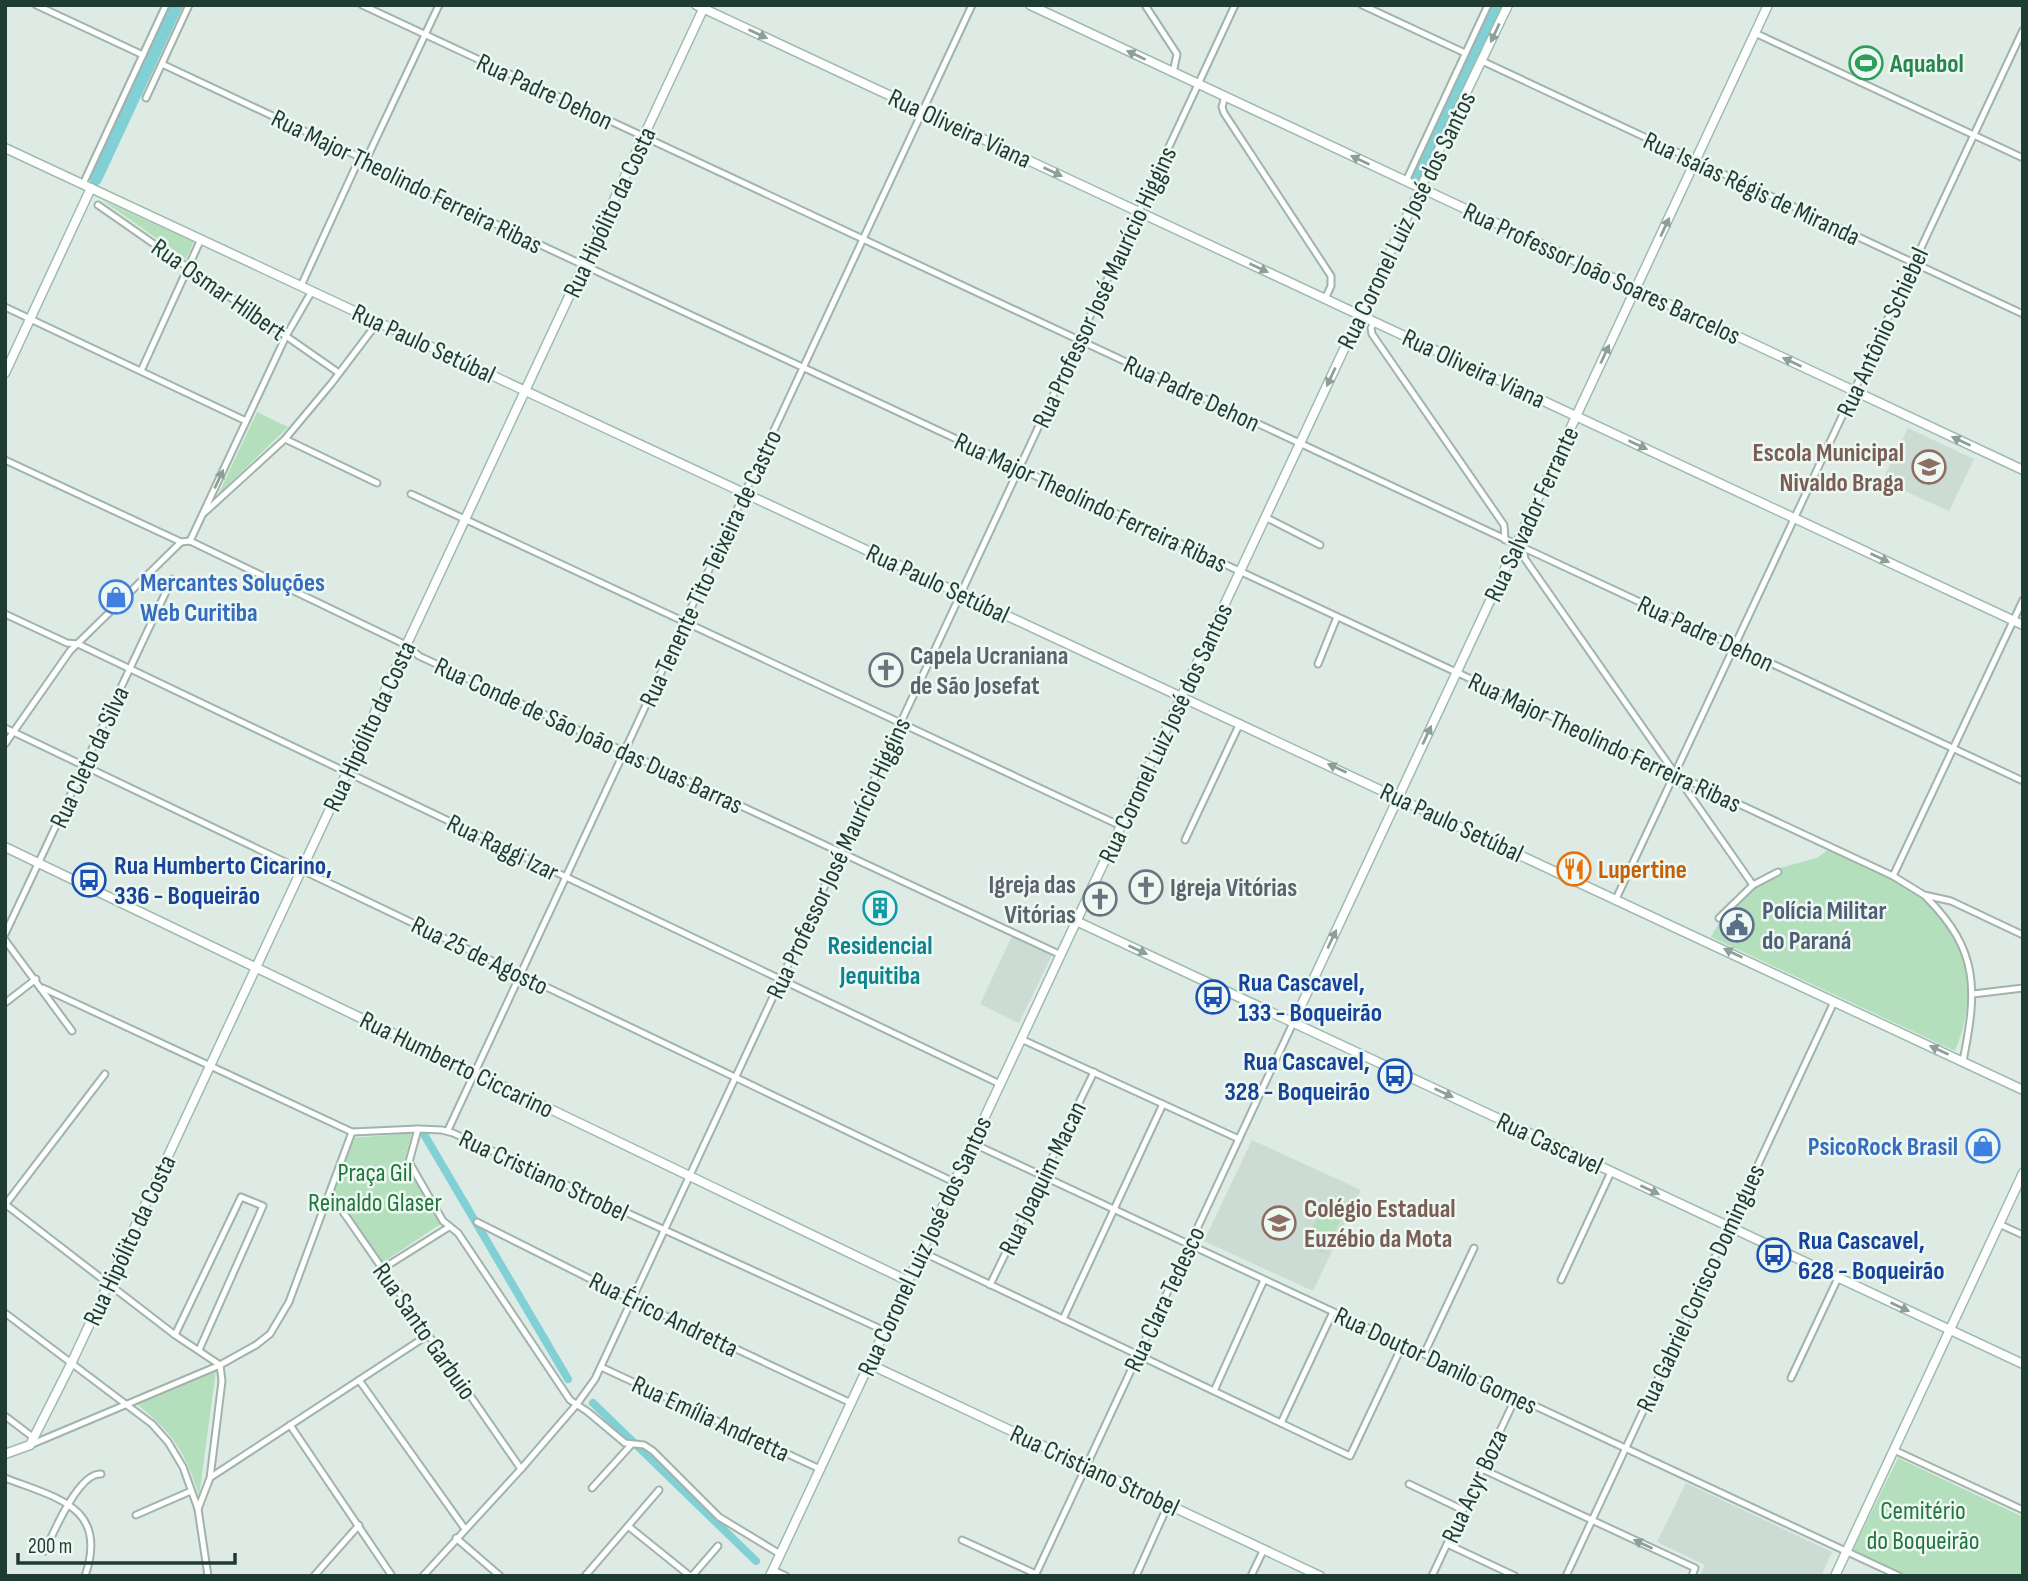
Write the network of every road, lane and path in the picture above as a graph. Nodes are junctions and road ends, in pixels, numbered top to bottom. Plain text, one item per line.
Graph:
1 (36, 5) edge
2 (166, 5) edge
3 (189, 5) edge
4 (362, 5) edge
5 (439, 5) edge
6 (972, 5) edge
7 (1030, 5) edge
8 (1145, 5) edge
9 (1235, 5) edge
10 (1362, 5) edge
11 (1488, 5) edge
12 (1508, 5) edge
13 (1768, 5) edge
14 (702, 6) edge
15 (2023, 30) edge
16 (1755, 33) junction
17 (425, 35) junction
18 (1465, 53) junction
19 (143, 55) junction
20 (1482, 61) junction
21 (162, 64) junction
22 (1174, 73) junction
23 (1198, 84) junction
24 (1225, 96) junction
25 (146, 98) dead end
26 (923, 111) junction
27 (1974, 135) junction
28 (643, 137) junction
29 (5, 148) edge
30 (363, 158) junction
31 (2023, 158) edge
32 (1695, 161) junction
33 (1406, 181) junction
34 (87, 186) junction
35 (1422, 189) junction
36 (98, 205) dead end
37 (1139, 212) junction
38 (201, 239) junction
39 (863, 239) junction
40 (1914, 263) junction
41 (584, 265) junction
42 (188, 267) junction
43 (301, 286) junction
44 (1636, 289) junction
45 (312, 291) junction
46 (1325, 299) junction
47 (5, 307) edge
48 (2023, 314) edge
49 (1360, 315) junction
50 (30, 319) junction
51 (378, 322) junction
52 (1374, 322) junction
53 (286, 336) junction
54 (1079, 340) junction
55 (803, 368) junction
56 (141, 371) junction
57 (5, 373) edge
58 (339, 373) junction
59 (525, 390) junction
60 (1854, 391) junction
61 (1576, 416) junction
62 (246, 421) junction
63 (285, 439) junction
64 (1300, 444) junction
65 (5, 460) edge
66 (1019, 468) junction
67 (2023, 470) edge
68 (377, 482) dead end
69 (745, 493) junction
70 (411, 494) dead end
71 (202, 515) junction
72 (1265, 517) junction
73 (1794, 518) junction
74 (465, 520) junction
75 (1505, 540) junction
76 (190, 541) junction
77 (181, 542) junction
78 (1320, 545) dead end
79 (1520, 547) junction
80 (1240, 571) junction
81 (172, 579) dead end
82 (961, 594) junction
83 (2023, 600) edge
84 (5, 614) edge
85 (1337, 617) junction
86 (2013, 620) junction
87 (685, 622) junction
88 (2023, 625) edge
89 (78, 643) junction
90 (406, 645) junction
91 (1734, 647) junction
92 (1318, 664) dead end
93 (130, 668) junction
94 (1457, 672) junction
95 (1182, 696) junction
96 (901, 723) junction
97 (1240, 723) junction
98 (5, 728) edge
99 (13, 732) junction
100 (5, 744) edge
101 (1953, 749) junction
102 (624, 751) junction
103 (84, 766) junction
104 (347, 772) junction
105 (1674, 774) junction
106 (2023, 782) edge
107 (1398, 797) junction
108 (1121, 826) junction
109 (1185, 840) dead end
110 (5, 847) edge
111 (840, 852) junction
112 (38, 863) junction
113 (302, 870) junction
114 (1778, 872) dead end
115 (1893, 876) junction
116 (566, 877) junction
117 (1753, 885) junction
118 (1924, 895) junction
119 (1616, 899) junction
120 (1719, 918) dead end
121 (1076, 921) junction
122 (5, 934) edge
123 (2023, 935) edge
124 (5, 940) edge
125 (1060, 955) junction
126 (256, 968) junction
127 (520, 974) junction
128 (36, 979) junction
129 (781, 980) junction
130 (43, 988) junction
131 (2023, 988) edge
132 (1973, 994) junction
133 (1835, 1001) junction
134 (5, 1003) edge
135 (1293, 1023) junction
136 (72, 1031) dead end
137 (1021, 1039) junction
138 (1963, 1061) junction
139 (209, 1067) junction
140 (1094, 1072) junction
141 (474, 1073) junction
142 (105, 1074) dead end
143 (736, 1077) junction
144 (1000, 1084) junction
145 (2023, 1090) edge
146 (1163, 1104) junction
147 (418, 1129) junction
148 (448, 1130) junction
149 (352, 1132) junction
150 (1239, 1139) junction
151 (972, 1143) junction
152 (1611, 1172) junction
153 (2023, 1173) edge
154 (690, 1176) junction
155 (1043, 1176) junction
156 (954, 1182) junction
157 (330, 1192) junction
158 (5, 1205) edge
159 (1114, 1210) junction
160 (477, 1222) dead end
161 (1999, 1224) junction
162 (449, 1227) junction
163 (1729, 1227) junction
164 (664, 1231) junction
165 (2023, 1235) edge
166 (1190, 1245) junction
167 (1474, 1248) dead end
168 (922, 1252) junction
169 (382, 1269) junction
170 (1838, 1278) junction
171 (1264, 1280) junction
172 (1561, 1280) dead end
173 (908, 1281) junction
174 (108, 1284) junction
175 (990, 1285) junction
176 (632, 1300) junction
177 (1333, 1312) junction
178 (5, 1313) edge
179 (1063, 1319) junction
180 (1950, 1330) junction
181 (885, 1331) junction
182 (175, 1335) junction
183 (428, 1335) junction
184 (1403, 1344) junction
185 (199, 1350) junction
186 (1424, 1354) junction
187 (1138, 1355) junction
188 (71, 1364) junction
189 (869, 1364) junction
190 (2023, 1364) edge
191 (219, 1365) junction
192 (601, 1367) junction
193 (1791, 1378) dead end
194 (359, 1380) junction
195 (1213, 1391) junction
196 (1516, 1397) junction
197 (851, 1403) junction
198 (124, 1404) junction
199 (577, 1404) junction
200 (5, 1416) edge
201 (1281, 1423) junction
202 (290, 1425) junction
203 (32, 1442) junction
204 (635, 1445) junction
205 (1625, 1448) junction
206 (1894, 1450) junction
207 (5, 1454) edge
208 (1086, 1466) junction
209 (521, 1469) junction
210 (820, 1469) junction
211 (1482, 1469) junction
212 (102, 1474) dead end
213 (5, 1478) edge
214 (210, 1478) junction
215 (1409, 1484) dead end
216 (592, 1488) dead end
217 (659, 1490) dead end
218 (191, 1491) junction
219 (68, 1504) junction
220 (1168, 1505) junction
221 (198, 1509) junction
222 (1463, 1510) junction
223 (2023, 1510) edge
224 (136, 1515) dead end
225 (1592, 1520) junction
226 (359, 1525) junction
227 (628, 1527) junction
228 (465, 1529) junction
229 (456, 1538) junction
230 (962, 1540) dead end
231 (1447, 1544) junction
232 (718, 1546) dead end
233 (1264, 1549) junction
234 (45, 1551) dead end
235 (1846, 1551) junction
236 (780, 1554) junction
237 (772, 1573) edge
238 (1036, 1575) edge
239 (85, 1576) edge
240 (208, 1576) edge
241 (314, 1576) edge
242 (392, 1576) edge
243 (423, 1576) edge
244 (500, 1576) edge
245 (585, 1576) edge
246 (691, 1576) edge
247 (786, 1576) edge
248 (1136, 1576) edge
249 (1251, 1576) edge
250 (1321, 1576) edge
251 (1432, 1576) edge
252 (1515, 1576) edge
253 (1566, 1576) edge
254 (1692, 1576) edge
255 (1835, 1576) edge
256 (1899, 1576) edge

1 - 19 street
2 - 19 street
3 - 21 street
4 - 17 street, Rua Padre Dehon
5 - 17 street
6 - 26 street, Rua Tenente Tito Teixeira de Castro
22 -> 7 main road, Rua Professor João Soares Barcelos
8 - 22 street
9 - 23 street, Rua Professor José Maurício Higgins
10 - 18 street
11 - 18 street, Rua Coronel Luiz José dos Santos
12 -> 20 main road, Rua Coronel Luiz José dos Santos
13 - 16 main road, Rua Salvador Ferrante
14 -> 26 main road, Rua Oliveira Viana
14 - 28 main road, Rua Hipólito da Costa
15 - 27 street, Rua Antônio Schiebel
16 - 27 street
16 - 32 main road, Rua Salvador Ferrante
17 - 28 street, Rua Padre Dehon
17 - 30 street
18 - 33 street, Rua Coronel Luiz José dos Santos
19 - 34 street
20 - 32 street, Rua Isaías Régis de Miranda
20 - 35 main road, Rua Coronel Luiz José dos Santos
21 - 25 street
21 - 30 street, Rua Major Theolindo Ferreira Ribas
22 - 23 main road, Rua Professor João Soares Barcelos
23 - 24 main road, Rua Professor João Soares Barcelos
23 - 37 street, Rua Professor José Maurício Higgins
33 -> 24 main road, Rua Professor João Soares Barcelos
24 - 46 street
26 -> 37 main road, Rua Oliveira Viana
26 - 39 street, Rua Tenente Tito Teixeira de Castro
27 - 31 street
27 - 40 street, Rua Antônio Schiebel
28 - 39 street, Rua Padre Dehon
28 - 41 main road, Rua Hipólito da Costa
29 - 34 main road, Rua Paulo Setúbal
30 - 41 street, Rua Major Theolindo Ferreira Ribas
30 - 43 street
32 - 40 street, Rua Isaías Régis de Miranda
44 -> 32 main road, Rua Salvador Ferrante
33 - 35 main road, Rua Professor João Soares Barcelos
34 - 38 main road, Rua Paulo Setúbal
34 - 50 main road
35 - 44 main road, Rua Professor João Soares Barcelos
35 - 49 main road, Rua Coronel Luiz José dos Santos
36 - 42 street, Rua Osmar Hilbert
37 -> 46 main road, Rua Oliveira Viana
37 - 54 street, Rua Professor José Maurício Higgins
38 - 42 street
38 - 43 main road, Rua Paulo Setúbal
39 - 54 street, Rua Padre Dehon
39 - 55 street, Rua Tenente Tito Teixeira de Castro
40 - 48 street, Rua Isaías Régis de Miranda
40 - 60 street, Rua Antônio Schiebel
41 - 55 street, Rua Major Theolindo Ferreira Ribas
41 - 59 main road, Rua Hipólito da Costa
42 - 53 street, Rua Osmar Hilbert
42 - 56 street
43 - 45 main road, Rua Paulo Setúbal
60 -> 44 main road, Rua Professor João Soares Barcelos
61 -> 44 main road, Rua Salvador Ferrante
45 - 51 main road, Rua Paulo Setúbal
45 - 53 street
46 - 49 main road, Rua Oliveira Viana
47 - 50 street
49 - 52 main road, Rua Oliveira Viana
49 -> 64 main road, Rua Coronel Luiz José dos Santos
50 - 56 street
50 - 57 main road
51 - 58 street
51 - 59 main road, Rua Paulo Setúbal
52 - 61 main road, Rua Oliveira Viana
52 - 75 street
53 - 58 street, Rua Osmar Hilbert
53 - 62 street
54 - 64 street, Rua Padre Dehon
54 - 66 street, Rua Professor José Maurício Higgins
55 - 66 street, Rua Major Theolindo Ferreira Ribas
55 - 69 street, Rua Tenente Tito Teixeira de Castro
56 - 62 street
58 - 63 street
59 - 69 main road, Rua Paulo Setúbal
59 - 74 main road, Rua Hipólito da Costa
67 -> 60 main road, Rua Professor João Soares Barcelos
60 - 73 street, Rua Antônio Schiebel
61 -> 73 main road, Rua Oliveira Viana
61 - 79 main road, Rua Salvador Ferrante
71 -> 62 street
63 - 68 street
63 - 71 street
64 - 72 main road, Rua Coronel Luiz José dos Santos
64 - 75 street, Rua Padre Dehon
65 - 77 street
66 - 80 street, Rua Major Theolindo Ferreira Ribas
66 - 82 street, Rua Professor José Maurício Higgins
69 - 82 main road, Rua Paulo Setúbal
69 - 87 street, Rua Tenente Tito Teixeira de Castro
70 - 74 street
71 - 76 street
72 - 78 street
72 - 80 main road, Rua Coronel Luiz José dos Santos
73 -> 86 main road, Rua Oliveira Viana
73 - 91 street, Rua Antônio Schiebel
74 - 87 street
74 - 90 main road, Rua Hipólito da Costa
75 - 79 street, Rua Padre Dehon
76 - 77 street
76 - 90 street, Rua Conde de São João das Duas Barras
77 - 89 street
79 - 91 street, Rua Padre Dehon
79 - 94 main road, Rua Salvador Ferrante
79 - 105 street
80 - 85 street, Rua Major Theolindo Ferreira Ribas
80 - 95 main road, Rua Coronel Luiz José dos Santos
81 - 93 street, Rua Cleto da Silva
82 - 95 main road, Rua Paulo Setúbal
82 - 96 street, Rua Professor José Maurício Higgins
83 - 86 street
84 - 89 street, Rua Raggi Izar
85 - 92 street
85 - 94 street, Rua Major Theolindo Ferreira Ribas
86 - 88 main road, Rua Oliveira Viana
86 - 101 street
87 - 96 street
87 - 102 street, Rua Tenente Tito Teixeira de Castro
89 - 93 street, Rua Raggi Izar
89 - 99 street
90 - 102 street, Rua Conde de São João das Duas Barras
90 - 104 main road, Rua Hipólito da Costa
91 - 101 street, Rua Padre Dehon
91 - 105 street, Rua Antônio Schiebel
93 - 103 street, Rua Cleto da Silva
93 - 104 street, Rua Raggi Izar
94 - 105 street, Rua Major Theolindo Ferreira Ribas
107 -> 94 main road, Rua Salvador Ferrante
95 - 97 main road, Rua Paulo Setúbal
95 - 108 main road, Rua Coronel Luiz José dos Santos
96 - 108 street
96 - 111 street, Rua Professor José Maurício Higgins
107 -> 97 main road, Rua Paulo Setúbal
97 - 109 street
98 - 99 street, Rua 25 de Agosto
99 - 100 street
99 - 103 street, Rua 25 de Agosto
101 - 106 street, Rua Padre Dehon
101 - 115 street
102 - 111 street, Rua Conde de São João das Duas Barras
102 - 116 street, Rua Tenente Tito Teixeira de Castro
103 - 112 street, Rua Cleto da Silva
103 - 113 street, Rua 25 de Agosto
104 - 113 main road, Rua Hipólito da Costa
104 - 116 street, Rua Raggi Izar
105 - 115 street, Rua Major Theolindo Ferreira Ribas
105 - 117 street
105 - 119 street, Rua Antônio Schiebel
107 - 119 main road, Rua Paulo Setúbal
135 -> 107 main road, Rua Salvador Ferrante
108 - 121 main road, Rua Coronel Luiz José dos Santos
110 - 112 main road, Rua Humberto Ciccarino
111 - 125 street, Rua Conde de São João das Duas Barras
111 - 129 street, Rua Professor José Maurício Higgins
112 - 122 street, Rua Cleto da Silva
112 - 126 main road, Rua Humberto Ciccarino
113 - 126 main road, Rua Hipólito da Costa
113 - 127 street, Rua 25 de Agosto
114 - 117 street
115 - 118 street, Rua Major Theolindo Ferreira Ribas
116 - 127 street, Rua Tenente Tito Teixeira de Castro
116 - 129 street, Rua Raggi Izar
117 - 120 street
118 - 123 street, Rua Major Theolindo Ferreira Ribas
118 - 132 street
133 -> 119 main road, Rua Paulo Setúbal
121 - 125 main road, Rua Coronel Luiz José dos Santos
121 -> 135 main road, Rua Cascavel
124 - 128 street
125 - 137 main road, Rua Coronel Luiz José dos Santos
126 - 139 main road, Rua Hipólito da Costa
126 - 141 main road, Rua Humberto Ciccarino
127 - 141 street, Rua Tenente Tito Teixeira de Castro
127 - 143 street, Rua 25 de Agosto
128 - 130 street
128 - 134 street
129 - 143 street, Rua Professor José Maurício Higgins
129 - 144 street, Rua Raggi Izar
130 - 136 street
130 - 139 street, Rua Cristiano Strobel
131 - 132 street
132 - 138 street
138 -> 133 main road, Rua Paulo Setúbal
133 - 163 street, Rua Gabriel Corisco Domingues
135 - 150 street, Rua Clara Tedesco
135 -> 152 main road, Rua Cascavel
137 - 140 street
137 - 144 main road, Rua Coronel Luiz José dos Santos
138 - 145 main road, Rua Paulo Setúbal
139 - 149 street, Rua Cristiano Strobel
139 - 174 main road, Rua Hipólito da Costa
140 - 146 street
140 - 155 street, Rua Joaquim Macan
141 - 148 street, Rua Tenente Tito Teixeira de Castro
141 - 154 main road, Rua Humberto Ciccarino
142 - 158 street
143 - 154 street, Rua Professor José Maurício Higgins
143 - 156 street, Rua 25 de Agosto
144 - 151 main road, Rua Coronel Luiz José dos Santos
146 - 150 street
146 - 159 street
147 - 148 street, Rua Cristiano Strobel
147 - 149 street, Rua Cristiano Strobel
147 - 162 street
148 - 164 street, Rua Cristiano Strobel
149 - 157 street
150 - 166 street, Rua Clara Tedesco
151 - 155 street, Rua Doutor Danilo Gomes
151 - 156 main road, Rua Coronel Luiz José dos Santos
152 -> 163 main road, Rua Cascavel
152 - 172 street
153 - 161 main road
154 - 164 street, Rua Professor José Maurício Higgins
154 - 173 main road, Rua Humberto Ciccarino
155 - 159 street, Rua Doutor Danilo Gomes
155 - 175 street, Rua Joaquim Macan
156 - 168 main road, Rua Coronel Luiz José dos Santos
157 - 169 street, Rua Santo Garbuio
157 - 191 street
158 - 174 street
159 - 166 street, Rua Doutor Danilo Gomes
159 - 179 street
160 - 176 street, Rua Érico Andretta
161 - 165 street
161 - 180 main road
162 - 169 street
162 - 199 street
163 - 170 main road, Rua Cascavel
163 - 205 street, Rua Gabriel Corisco Domingues
164 - 176 street, Rua Professor José Maurício Higgins
164 - 181 street, Rua Cristiano Strobel
166 - 171 street, Rua Doutor Danilo Gomes
166 - 187 street, Rua Clara Tedesco
167 - 186 street
168 - 173 main road, Rua Coronel Luiz José dos Santos
168 - 175 street
169 - 183 street, Rua Santo Garbuio
170 -> 180 main road, Rua Cascavel
170 - 193 street
171 - 177 street, Rua Doutor Danilo Gomes
171 - 195 street
173 - 181 main road, Rua Coronel Luiz José dos Santos
174 - 182 street
174 - 188 main road, Rua Hipólito da Costa
175 - 179 street
176 - 192 street, Rua Professor José Maurício Higgins
176 - 197 street, Rua Érico Andretta
177 - 184 street, Rua Doutor Danilo Gomes
177 - 201 street
178 - 188 street
179 - 187 street
180 - 190 main road, Rua Cascavel
180 - 206 main road
181 - 189 main road, Rua Coronel Luiz José dos Santos
182 - 185 street
182 - 185 street
183 - 194 street
183 - 209 street, Rua Santo Garbuio
184 - 186 street, Rua Doutor Danilo Gomes
184 - 201 street
185 - 191 street
186 - 196 street, Rua Doutor Danilo Gomes
187 - 195 street
187 - 208 street, Rua Clara Tedesco
188 - 198 street
188 - 203 main road, Rua Hipólito da Costa
189 - 197 main road, Rua Coronel Luiz José dos Santos
189 - 208 main road, Rua Cristiano Strobel
191 - 198 street
191 - 214 street
192 - 199 street, Rua Professor José Maurício Higgins
192 - 210 street, Rua Emília Andretta
194 - 202 street
194 - 228 street
195 - 201 street
196 - 205 street, Rua Doutor Danilo Gomes
196 - 211 street, Rua Acyr Boza
197 - 210 main road, Rua Coronel Luiz José dos Santos
198 - 203 street
198 - 218 street
199 - 204 street
199 - 209 street, Rua Professor José Maurício Higgins
200 - 203 street
202 - 214 street
202 - 226 street
203 - 207 main road
204 - 216 street
204 - 236 street
205 - 225 street, Rua Gabriel Corisco Domingues
205 - 235 street, Rua Doutor Danilo Gomes
206 - 223 street
206 - 235 main road
208 - 220 main road, Rua Cristiano Strobel
208 - 238 street, Rua Clara Tedesco
209 - 228 street, Rua Professor José Maurício Higgins
210 - 236 main road, Rua Coronel Luiz José dos Santos
211 - 222 street, Rua Acyr Boza
211 - 225 street
212 - 219 street
213 - 219 street
214 - 221 street
215 - 222 street
217 - 227 street
218 - 221 street
218 - 224 street
219 - 234 street
219 - 239 street
220 - 233 main road, Rua Cristiano Strobel
220 - 248 street
221 - 240 street
222 - 231 street, Rua Acyr Boza
225 - 253 street, Rua Gabriel Corisco Domingues
254 -> 225 street
226 - 241 street
226 - 242 street
227 - 245 street
227 - 246 street
228 - 229 street, Rua Professor José Maurício Higgins
229 - 243 street, Rua Professor José Maurício Higgins
229 - 244 street
230 - 238 street
231 - 251 street, Rua Acyr Boza
231 - 252 street
232 - 246 street
233 - 249 street
233 - 250 main road, Rua Cristiano Strobel
235 - 255 main road
235 - 256 street, Rua Doutor Danilo Gomes
236 - 237 main road, Rua Coronel Luiz José dos Santos
237 - 247 street

